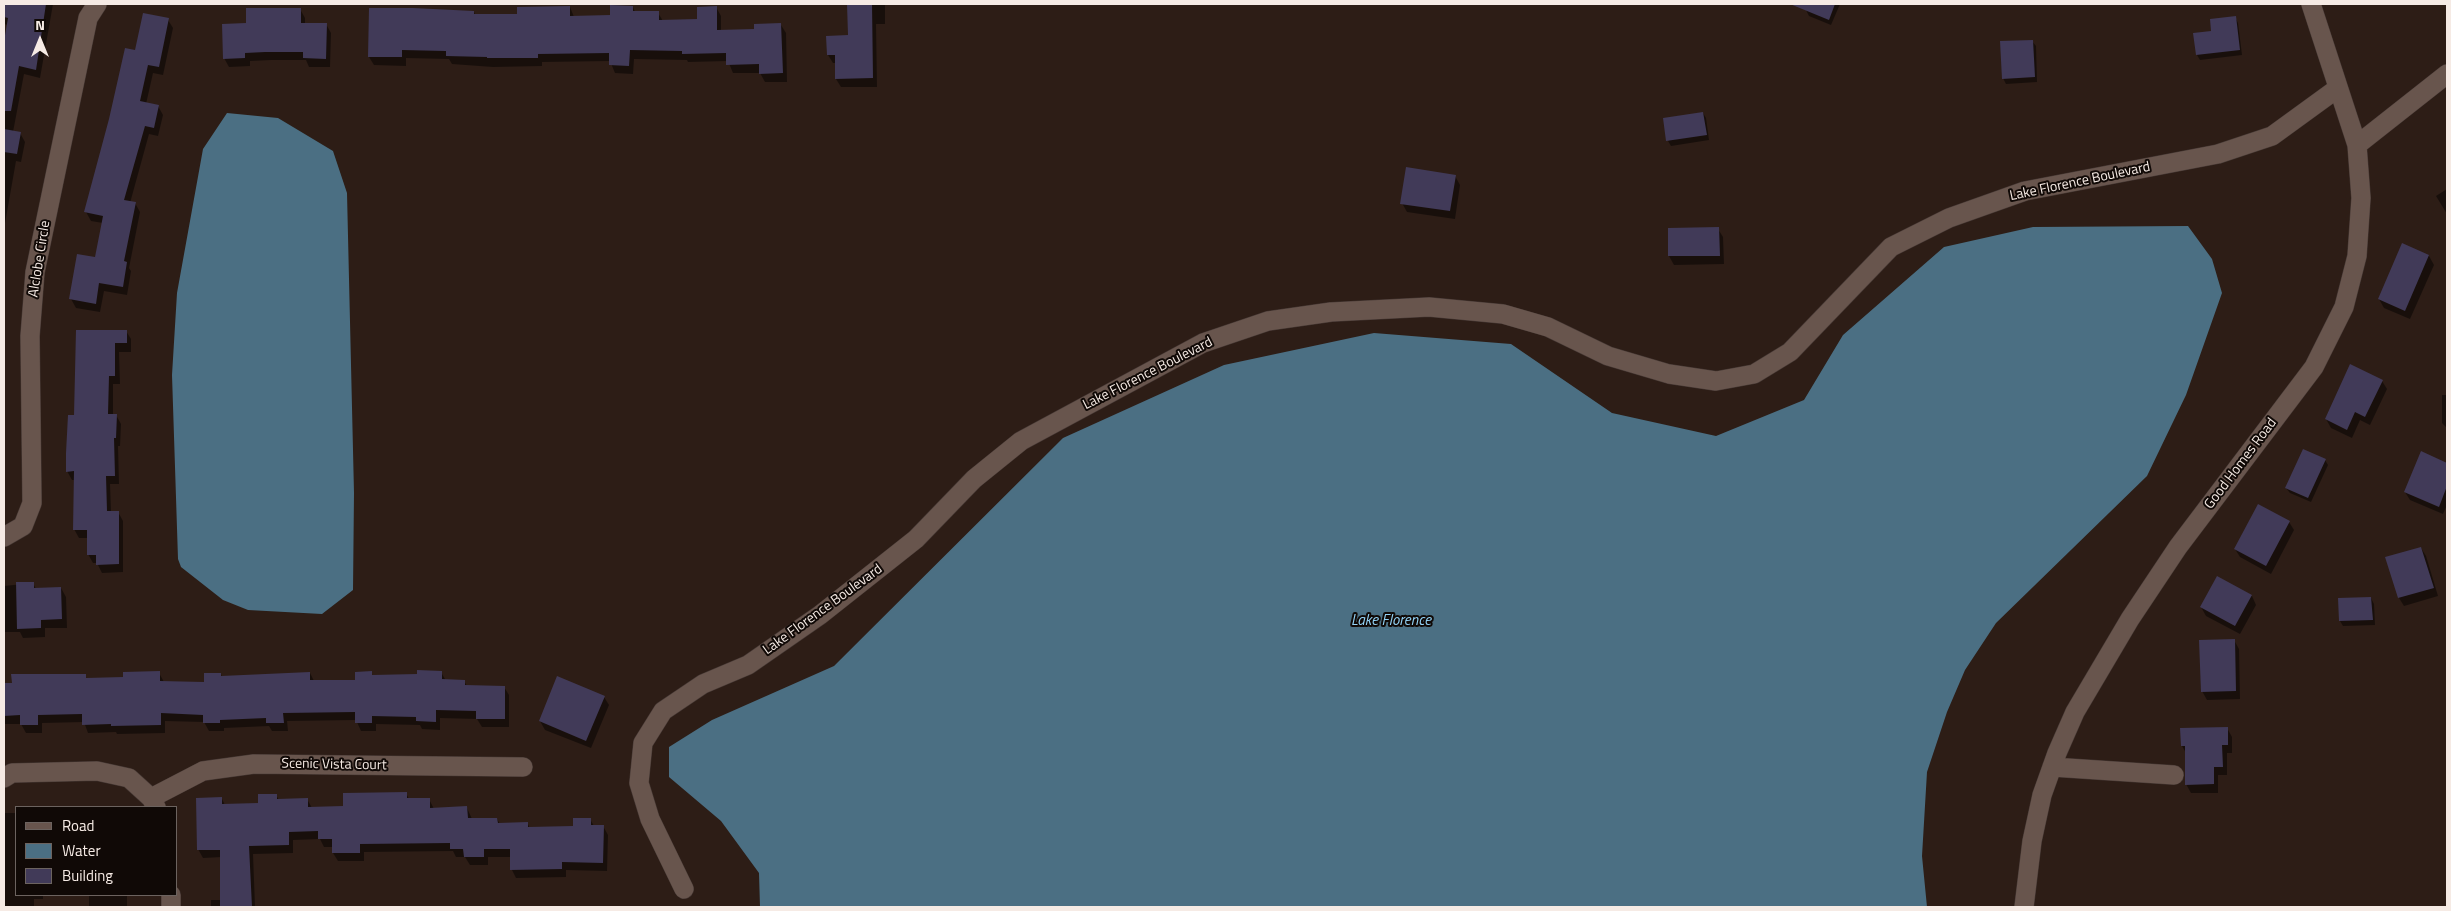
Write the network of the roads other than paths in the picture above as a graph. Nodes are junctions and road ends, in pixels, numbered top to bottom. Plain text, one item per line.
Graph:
1 (97, 4) edge
2 (2311, 4) edge
3 (2447, 74) edge
4 (2338, 88) junction
5 (2357, 145) junction
6 (4, 537) edge
7 (523, 767) dead end
8 (2052, 767) junction
9 (2174, 775) dead end
10 (4, 778) edge
11 (154, 802) edge
12 (684, 889) dead end
13 (2024, 907) edge

1 - 6 street, Alclobe Circle
2 - 4 street, Good Homes Road
3 - 5 street
4 - 5 street, Good Homes Road
4 - 12 street, Lake Florence Boulevard
5 - 8 street, Good Homes Road
7 - 11 street, Scenic Vista Court
8 - 9 street
8 - 13 street, Good Homes Road
10 - 11 street

